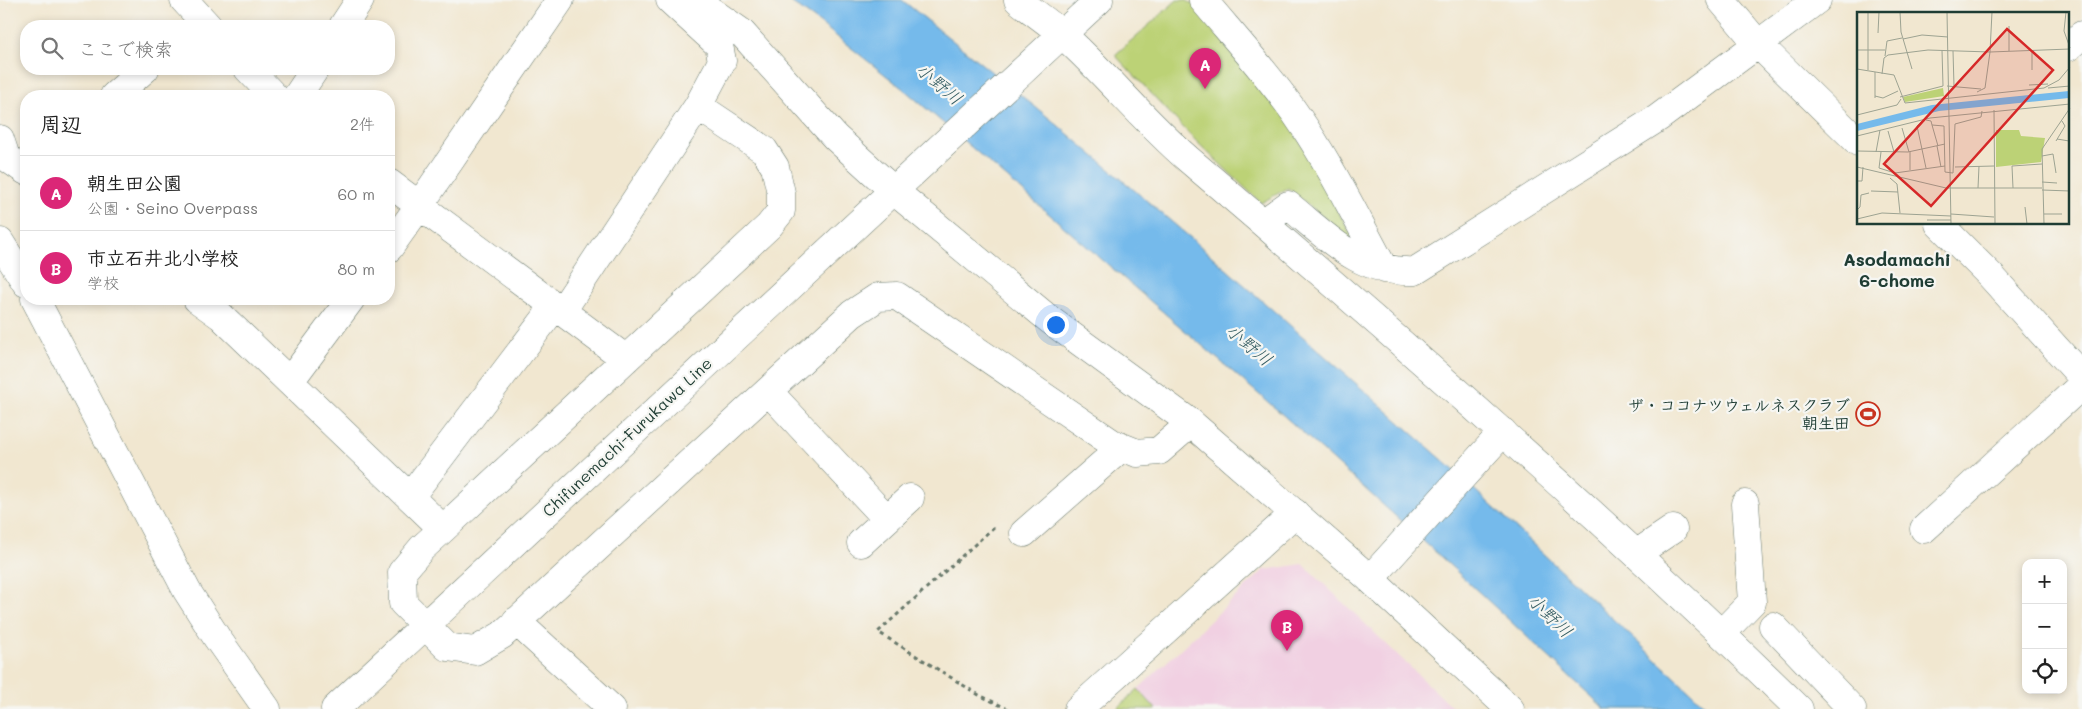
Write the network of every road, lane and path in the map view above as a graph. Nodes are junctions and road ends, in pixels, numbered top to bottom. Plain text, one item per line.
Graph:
1 (360, 0) edge
2 (560, 0) edge
3 (670, 0) edge
4 (695, 0) edge
5 (1018, 0) edge
6 (1203, 0) edge
7 (1721, 0) edge
8 (1818, 0) edge
9 (1092, 7) edge
10 (347, 20) edge
11 (2082, 35) edge
12 (1053, 43) junction
13 (1758, 44) junction
14 (2070, 45) edge
15 (138, 75) edge
16 (254, 75) edge
17 (311, 75) edge
18 (121, 90) edge
19 (268, 90) edge
20 (301, 90) edge
21 (698, 106) junction
22 (0, 138) edge
23 (1857, 141) edge
24 (20, 166) edge
25 (395, 188) edge
26 (893, 190) junction
27 (420, 206) junction
28 (1263, 223) junction
29 (1940, 225) edge
30 (395, 240) edge
31 (0, 242) edge
32 (1384, 269) junction
33 (20, 274) edge
34 (38, 305) edge
35 (205, 305) edge
36 (347, 305) edge
37 (558, 308) junction
38 (626, 359) junction
39 (2082, 377) edge
40 (290, 381) junction
41 (2082, 385) edge
42 (768, 391) junction
43 (1191, 423) junction
44 (1497, 440) junction
45 (1122, 446) junction
46 (410, 497) junction
47 (910, 498) dead end
48 (1745, 504) dead end
49 (1295, 513) junction
50 (887, 519) junction
51 (1012, 527) joint
52 (1924, 528) dead end
53 (443, 529) junction
54 (1673, 529) dead end
55 (861, 543) dead end
56 (1636, 554) junction
57 (1370, 579) junction
58 (516, 621) junction
59 (424, 625) junction
60 (1773, 626) dead end
61 (1722, 633) junction
62 (267, 709) edge
63 (335, 709) edge
64 (612, 709) edge
65 (1008, 709) edge
66 (1078, 709) edge
67 (1510, 709) edge
68 (1799, 709) edge
69 (1852, 709) edge

1 - 10 street
2 - 27 street
3 - 21 street
4 - 26 street
5 - 12 street
6 - 32 street
7 - 13 street
8 - 13 street
9 - 12 street
11 - 14 street
12 - 26 street, Chifunemachi-Furukawa Line
12 - 28 street
13 - 23 street
13 - 32 street
15 - 18 street
16 - 19 street
17 - 20 street
21 - 37 street
21 - 38 street
22 - 24 street
25 - 27 street
26 - 43 street
26 - 59 street, Chifunemachi-Furukawa Line
27 - 30 street
27 - 37 street
28 - 32 street
28 - 44 street
29 - 39 street
31 - 33 street
34 - 62 street
35 - 40 street
36 - 40 street
37 - 38 street
37 - 46 street
38 - 53 street
40 - 46 street
41 - 52 street
42 - 45 street
42 - 50 street
42 - 58 street
43 - 45 street
43 - 49 street
44 - 56 street
44 - 57 street
45 - 51 street
46 - 53 street
47 - 50 street
48 - 61 street
49 - 57 street
49 - 66 street
50 - 55 street
51 - 65 path
53 - 59 street
54 - 56 street
56 - 61 street
57 - 67 street
58 - 59 street
58 - 64 street
59 - 63 street, Chifunemachi-Furukawa Line
60 - 69 street
61 - 68 street

